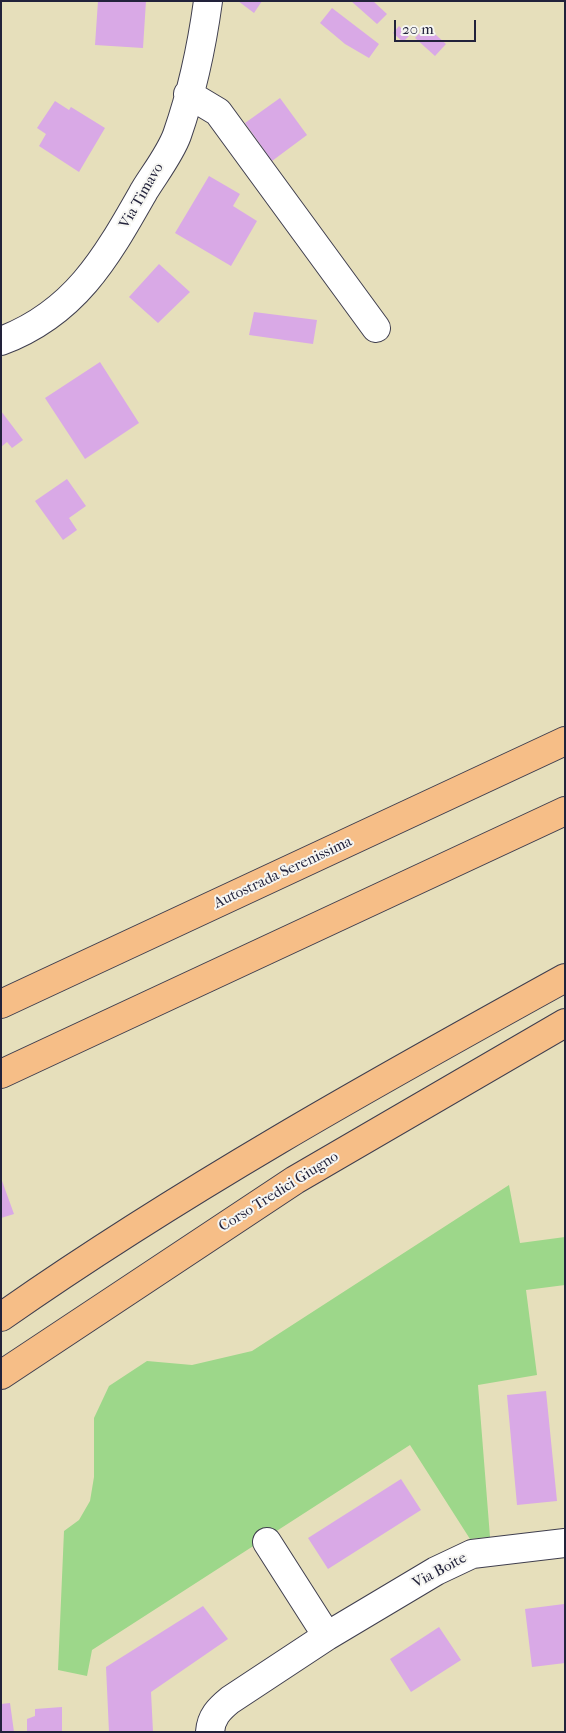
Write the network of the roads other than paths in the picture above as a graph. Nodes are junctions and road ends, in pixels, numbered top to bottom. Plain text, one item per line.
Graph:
1 (208, 1) edge
2 (188, 94) junction
3 (376, 328) dead end
4 (1, 341) edge
5 (565, 741) edge
6 (565, 811) edge
7 (565, 978) edge
8 (1, 1004) edge
9 (565, 1024) edge
10 (1, 1074) edge
11 (1, 1317) edge
12 (1, 1375) edge
13 (268, 1542) dead end
14 (565, 1543) edge
15 (327, 1636) junction
16 (210, 1732) edge

1 - 2 street, Via Timavo
2 - 3 street
2 - 4 street, Via Timavo
5 - 8 highway, Autostrada Serenissima
6 - 10 highway
7 - 11 highway
9 - 12 highway, Corso Tredici Giugno
13 - 15 street
14 - 15 street, Via Boite
15 - 16 street, Via Boite

